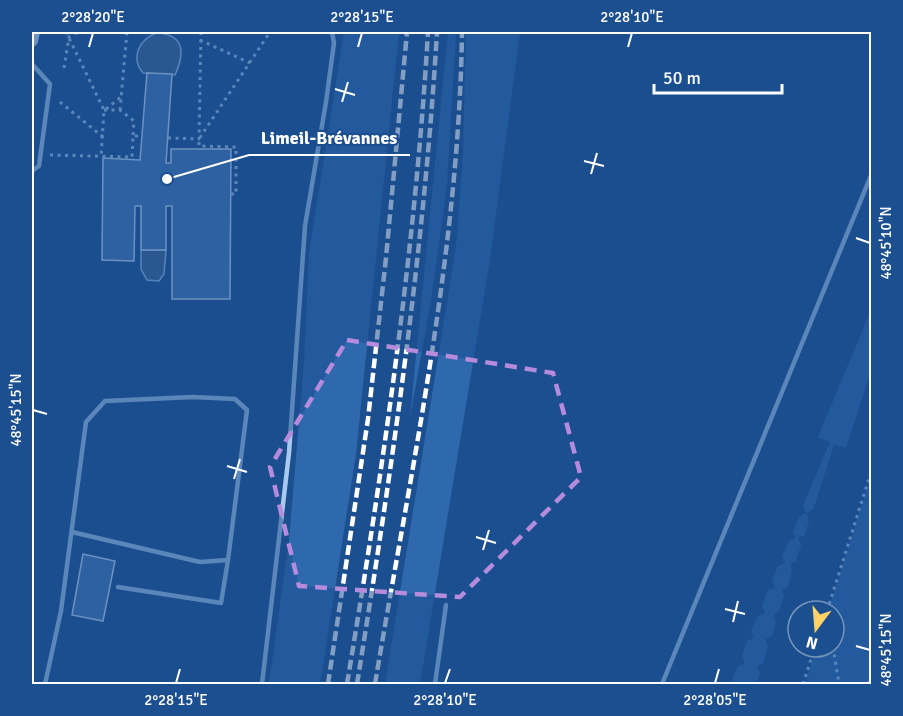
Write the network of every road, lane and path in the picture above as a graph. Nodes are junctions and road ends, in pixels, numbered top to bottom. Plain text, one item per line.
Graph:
1 (34, 32) edge
2 (66, 32) edge
3 (78, 32) edge
4 (127, 32) edge
5 (201, 32) edge
6 (270, 32) edge
7 (332, 32) edge
8 (69, 37) junction
9 (200, 40) junction
10 (32, 41) edge
11 (250, 63) junction
12 (32, 64) edge
13 (64, 68) dead end
14 (121, 97) junction
15 (60, 102) dead end
16 (104, 110) junction
17 (120, 110) junction
18 (133, 136) junction
19 (142, 136) dead end
20 (102, 137) junction
21 (168, 138) dead end
22 (199, 139) junction
23 (52, 155) dead end
24 (101, 157) junction
25 (32, 171) edge
26 (872, 173) edge
27 (231, 194) dead end
28 (872, 469) edge
29 (72, 532) junction
30 (228, 560) junction
31 (118, 587) dead end
32 (831, 599) edge
33 (446, 605) dead end
34 (811, 659) edge
35 (835, 659) edge
36 (872, 675) edge
37 (45, 684) edge
38 (158, 684) edge
39 (173, 684) edge
40 (262, 684) edge
41 (435, 684) edge
42 (662, 684) edge
43 (803, 684) edge
44 (839, 684) edge
45 (868, 684) edge

1 - 10 main road
2 - 8 path
3 - 8 path
4 - 14 path
5 - 9 path
6 - 11 path
7 - 40 lane
8 - 13 path
8 - 16 path
9 - 11 path
9 - 22 path
11 - 22 path
12 - 25 lane
14 - 16 path
14 - 17 path
15 - 20 path
16 - 17 path
16 - 20 path
17 - 18 path
18 - 19 path
18 - 24 path
20 - 24 path
21 - 22 path
22 - 27 path
23 - 24 path
26 - 42 lane
28 - 32 path
29 - 30 lane
29 - 30 lane
29 - 37 lane
30 - 31 lane
33 - 41 lane
34 - 43 path
35 - 44 path
36 - 45 path
38 - 39 path

